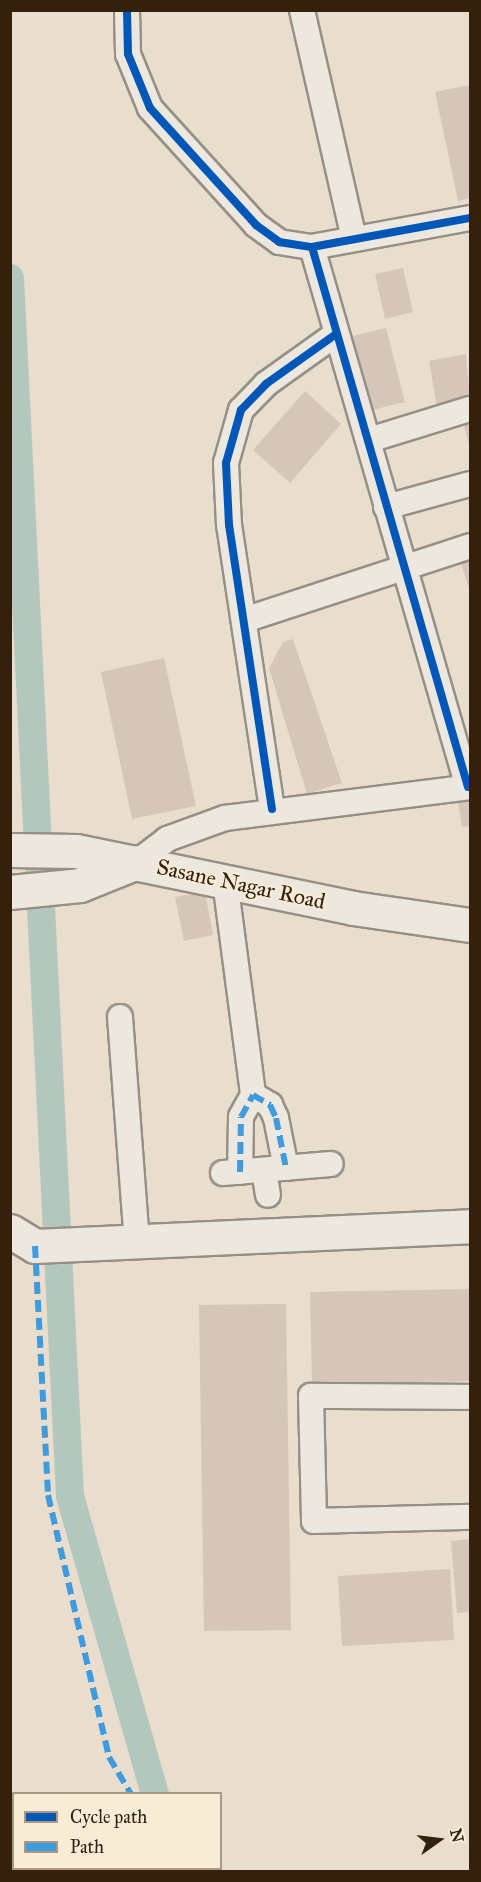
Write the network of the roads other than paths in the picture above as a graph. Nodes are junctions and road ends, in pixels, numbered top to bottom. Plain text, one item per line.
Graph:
1 (127, 10) edge
2 (302, 10) edge
3 (471, 218) edge
4 (354, 238) junction
5 (312, 247) junction
6 (336, 334) junction
7 (471, 409) edge
8 (369, 440) junction
9 (471, 484) edge
10 (387, 507) junction
11 (471, 546) edge
12 (402, 566) junction
13 (244, 620) junction
14 (470, 787) edge
15 (272, 809) junction
16 (14, 850) edge
17 (137, 862) junction
18 (225, 881) junction
19 (16, 892) edge
20 (471, 925) edge
21 (120, 1017) dead end
22 (253, 1095) junction
23 (331, 1164) dead end
24 (275, 1169) junction
25 (268, 1195) dead end
26 (471, 1226) edge
27 (23, 1239) edge
28 (137, 1241) junction
29 (471, 1397) edge
30 (471, 1517) edge

1 - 5 street
2 - 4 street
3 - 4 street
4 - 5 street
5 - 6 street
6 - 8 street
6 - 13 street
7 - 8 street
8 - 10 street
9 - 10 street
10 - 12 street
11 - 12 street
12 - 13 street
12 - 14 street
13 - 15 street
14 - 15 street
15 - 17 street
16 - 17 street, Sasane Nagar Road
17 - 18 street, Sasane Nagar Road
17 - 19 street
18 - 20 street, Sasane Nagar Road
18 - 22 street
21 - 28 street
22 - 24 street
22 - 24 street
23 - 24 street
24 - 25 street
26 - 28 street
27 - 28 street
29 - 30 street

